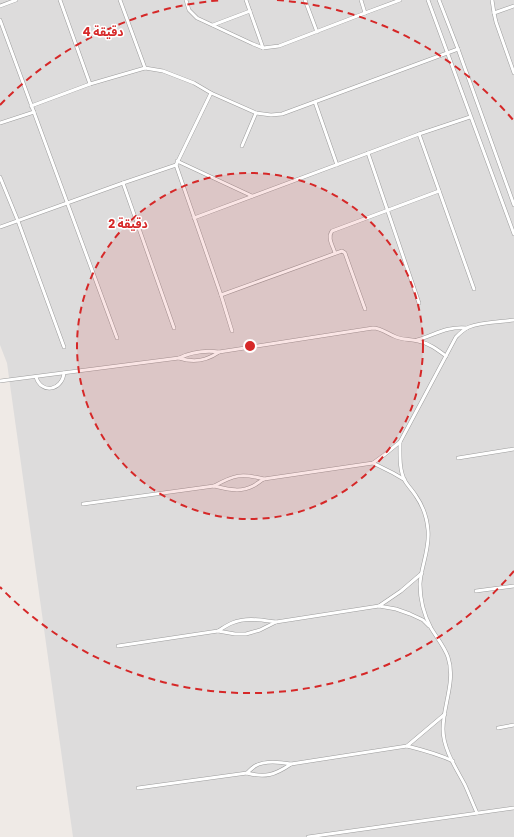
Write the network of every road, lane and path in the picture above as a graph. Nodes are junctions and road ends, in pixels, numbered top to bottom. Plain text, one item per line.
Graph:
1 (16, 0) edge
2 (60, 0) edge
3 (120, 0) edge
4 (186, 0) edge
5 (246, 0) edge
6 (305, 0) edge
7 (361, 0) edge
8 (400, 0) edge
9 (428, 0) edge
10 (439, 0) edge
11 (492, 0) edge
12 (0, 6) edge
13 (514, 6) edge
14 (250, 11) junction
15 (365, 13) junction
16 (494, 13) junction
17 (0, 20) edge
18 (213, 25) junction
19 (317, 32) junction
20 (263, 48) junction
21 (458, 49) junction
22 (448, 52) junction
23 (145, 68) junction
24 (514, 73) edge
25 (90, 84) junction
26 (211, 93) junction
27 (315, 102) junction
28 (31, 106) junction
29 (34, 112) junction
30 (256, 113) junction
31 (470, 117) junction
32 (0, 123) edge
33 (419, 134) junction
34 (242, 146) dead end
35 (368, 153) junction
36 (177, 163) junction
37 (337, 165) junction
38 (0, 177) edge
39 (123, 183) junction
40 (439, 191) junction
41 (252, 196) junction
42 (67, 203) junction
43 (514, 205) edge
44 (388, 210) junction
45 (194, 218) junction
46 (18, 221) junction
47 (0, 227) edge
48 (514, 234) edge
49 (335, 253) junction
50 (474, 288) dead end
51 (221, 295) junction
52 (419, 303) dead end
53 (365, 309) dead end
54 (514, 320) edge
55 (174, 328) dead end
56 (468, 328) junction
57 (232, 331) dead end
58 (117, 338) dead end
59 (417, 340) junction
60 (64, 347) dead end
61 (219, 352) junction
62 (446, 356) junction
63 (179, 358) junction
64 (64, 373) junction
65 (36, 377) junction
66 (0, 381) edge
67 (400, 442) junction
68 (514, 449) edge
69 (458, 458) dead end
70 (373, 463) junction
71 (264, 479) junction
72 (405, 480) junction
73 (214, 486) junction
74 (83, 504) dead end
75 (422, 573) junction
76 (514, 586) edge
77 (476, 591) dead end
78 (379, 606) junction
79 (276, 622) junction
80 (431, 628) junction
81 (218, 630) junction
82 (118, 646) dead end
83 (444, 714) junction
84 (514, 725) edge
85 (498, 728) dead end
86 (407, 746) junction
87 (452, 762) junction
88 (291, 764) junction
89 (247, 773) junction
90 (138, 788) dead end
91 (514, 808) edge
92 (477, 813) junction
93 (308, 837) edge

1 - 12 lane
2 - 25 lane
3 - 23 lane
4 - 18 lane
5 - 14 lane
6 - 19 lane
7 - 15 lane
8 - 15 lane
9 - 22 lane
10 - 21 lane
11 - 16 lane
13 - 16 lane
14 - 18 lane
14 - 20 lane
15 - 19 lane
16 - 24 lane
17 - 28 lane
18 - 20 lane
19 - 20 lane
21 - 22 lane
21 - 43 lane
22 - 27 lane
22 - 31 lane
23 - 25 lane
23 - 26 lane
25 - 28 lane
26 - 30 lane
26 - 36 lane
27 - 30 lane
27 - 37 lane
28 - 29 lane
29 - 32 lane
29 - 42 lane
30 - 34 lane
31 - 33 lane
31 - 48 lane
33 - 35 lane
33 - 40 lane
35 - 37 lane
35 - 44 lane
36 - 39 lane
36 - 41 lane
36 - 45 lane
37 - 41 lane
38 - 46 lane
39 - 42 lane
39 - 55 lane
40 - 44 lane
40 - 50 lane
41 - 45 lane
42 - 46 lane
42 - 58 lane
44 - 49 lane
44 - 52 lane
45 - 51 lane
46 - 47 lane
46 - 60 lane
49 - 51 lane
49 - 53 lane
51 - 57 lane
54 - 56 lane
56 - 59 lane
56 - 62 lane
59 - 61 lane
59 - 62 lane
61 - 63 lane
61 - 63 lane
62 - 67 lane
63 - 64 lane
64 - 65 lane
64 - 65 lane
65 - 66 lane
67 - 70 lane
67 - 72 lane
68 - 69 lane
70 - 71 lane
70 - 72 lane
71 - 73 lane
71 - 73 lane
72 - 75 lane
73 - 74 lane
75 - 78 lane
75 - 80 lane
76 - 77 lane
78 - 79 lane
78 - 80 lane
79 - 81 lane
79 - 81 lane
80 - 83 lane
81 - 82 lane
83 - 86 lane
83 - 87 lane
84 - 85 lane
86 - 87 lane
86 - 88 lane
87 - 92 lane
88 - 89 lane
88 - 89 lane
89 - 90 lane
91 - 92 lane
92 - 93 lane

